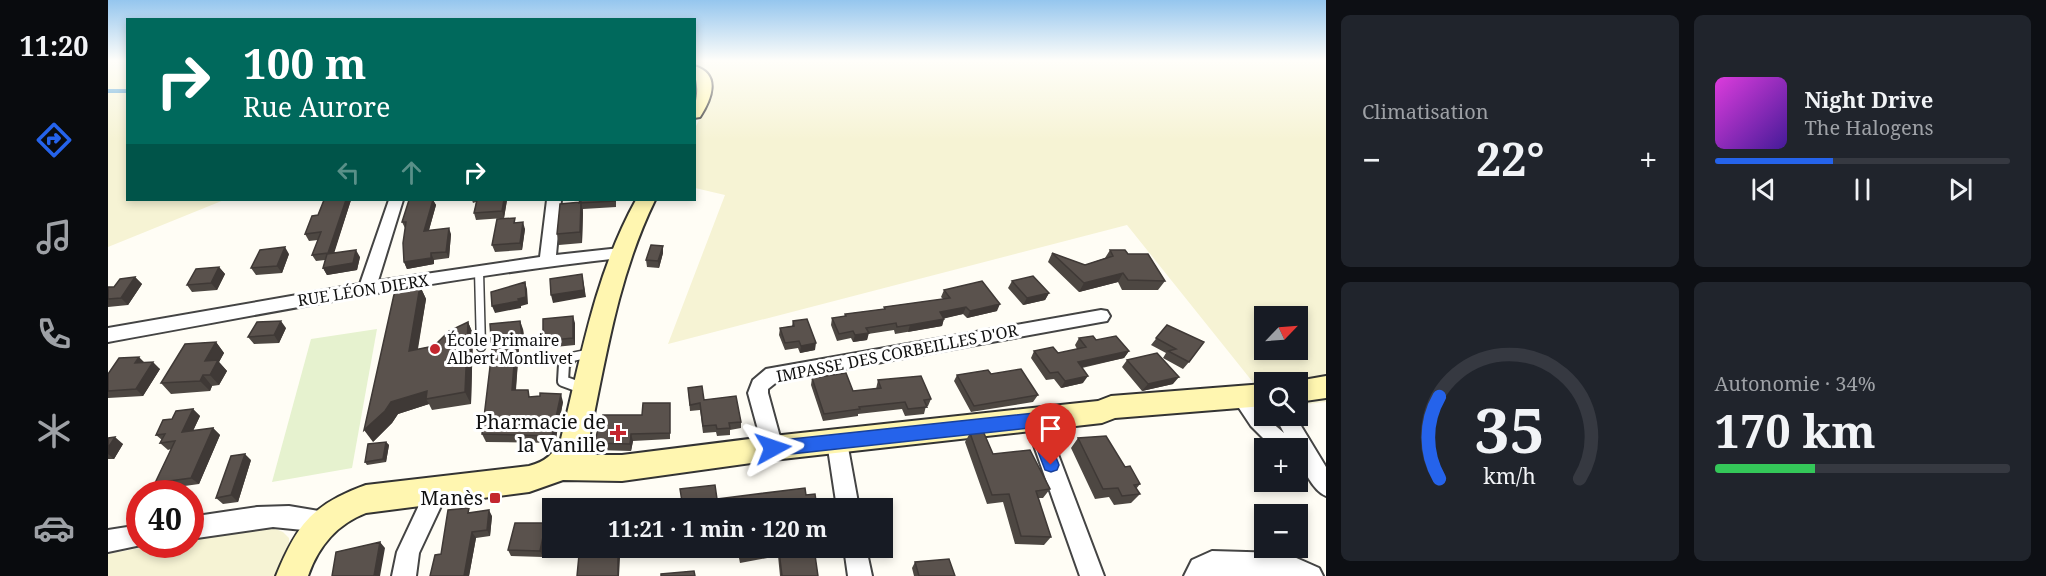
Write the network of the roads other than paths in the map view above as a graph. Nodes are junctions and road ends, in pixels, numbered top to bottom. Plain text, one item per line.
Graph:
1 (707, 87) edge
2 (696, 110) edge
3 (396, 201) edge
4 (554, 201) edge
5 (645, 201) edge
6 (620, 253) junction
7 (547, 261) junction
8 (480, 271) junction
9 (367, 289) junction
10 (1101, 316) dead end
11 (108, 335) edge
12 (481, 347) dead end
13 (1326, 387) edge
14 (1308, 390) edge
15 (1326, 400) edge
16 (1308, 401) edge
17 (1254, 402) edge
18 (1035, 420) junction
19 (1291, 426) edge
20 (837, 442) junction
21 (773, 448) junction
22 (560, 467) junction
23 (1308, 469) edge
24 (1324, 484) edge
25 (437, 491) junction
26 (846, 498) edge
27 (323, 521) junction
28 (204, 526) edge
29 (126, 538) edge
30 (108, 541) edge
31 (857, 558) edge
32 (292, 576) edge
33 (404, 576) edge
34 (860, 576) edge
35 (1092, 576) edge
36 (1196, 576) edge
37 (1311, 576) edge

1 - 2 main road
3 - 9 street
4 - 7 street
5 - 6 main road
6 - 7 street, RUE LÉON DIERX
6 - 22 main road
7 - 8 street, RUE LÉON DIERX
8 - 9 street, RUE LÉON DIERX
8 - 12 lane
9 - 11 street, RUE LÉON DIERX
10 - 21 street, IMPASSE DES CORBEILLES D'OR
13 - 14 main road
15 - 16 main road
17 - 18 main road
18 - 20 main road
18 - 35 street
19 - 24 street
20 - 21 main road
20 - 26 street
21 - 22 main road
22 - 25 main road
23 - 24 street
25 - 27 main road
25 - 33 street
27 - 28 street
27 - 32 main road
29 - 30 street
31 - 34 street
36 - 37 street

